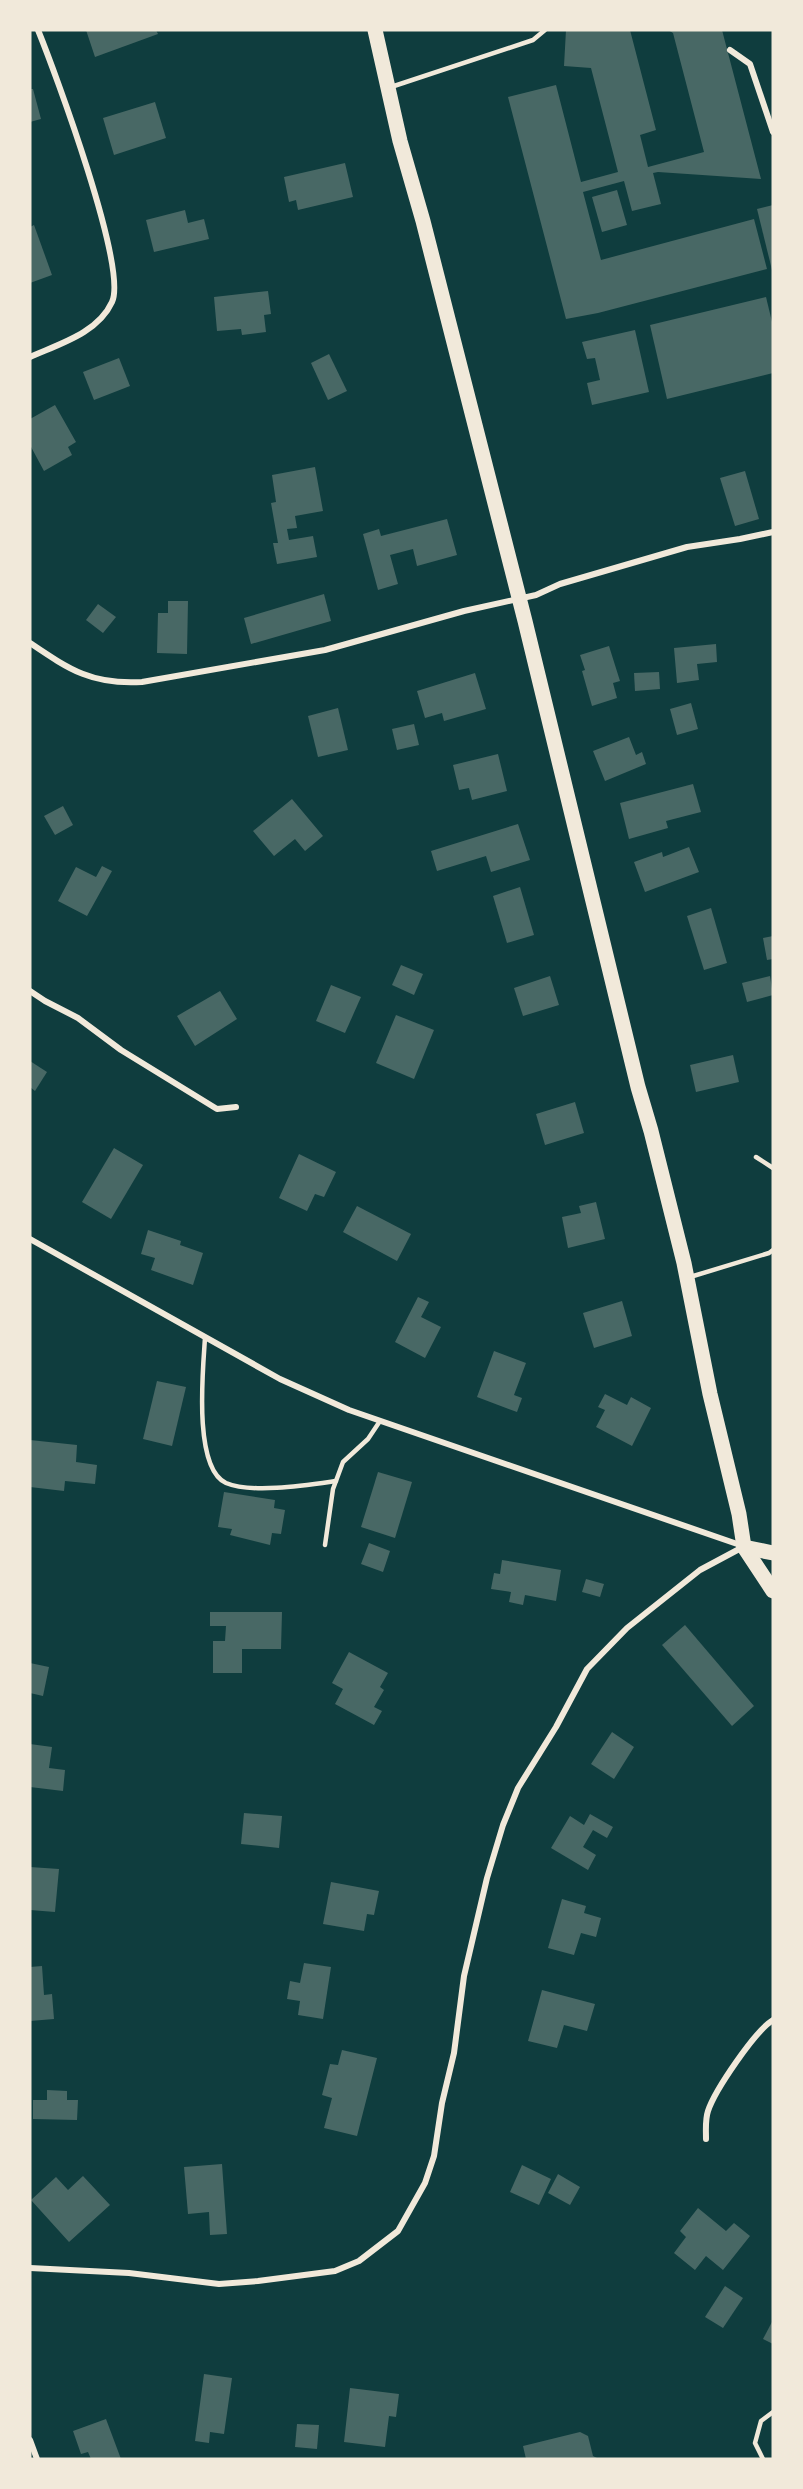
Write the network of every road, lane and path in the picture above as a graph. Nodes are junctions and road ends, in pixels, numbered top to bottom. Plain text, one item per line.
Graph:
1 (38, 30) edge
2 (545, 30) edge
3 (377, 31) edge
4 (730, 51) dead end
5 (388, 88) junction
6 (773, 132) edge
7 (30, 357) edge
8 (773, 532) edge
9 (519, 599) junction
10 (30, 643) edge
11 (30, 991) edge
12 (236, 1107) dead end
13 (756, 1157) dead end
14 (773, 1168) edge
15 (30, 1239) edge
16 (773, 1250) edge
17 (687, 1277) junction
18 (205, 1338) junction
19 (380, 1421) junction
20 (336, 1481) junction
21 (325, 1545) dead end
22 (744, 1547) junction
23 (773, 1553) edge
24 (773, 1591) edge
25 (773, 2020) edge
26 (706, 2139) dead end
27 (30, 2268) edge
28 (773, 2412) edge
29 (30, 2440) edge
30 (37, 2459) edge
31 (764, 2459) edge

1 - 7 street
2 - 5 lane
3 - 5 main road
4 - 6 street
5 - 9 main road
8 - 9 street
9 - 10 street
9 - 17 main road
11 - 12 street
13 - 14 lane
15 - 18 street
16 - 17 lane
17 - 22 main road
18 - 19 street
18 - 20 lane
19 - 20 lane
19 - 22 street
20 - 21 lane
22 - 23 main road
22 - 24 main road
22 - 27 street
25 - 26 street
28 - 31 lane
29 - 30 street

